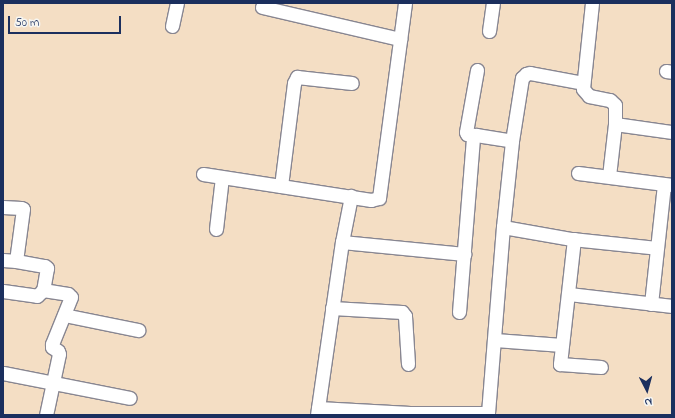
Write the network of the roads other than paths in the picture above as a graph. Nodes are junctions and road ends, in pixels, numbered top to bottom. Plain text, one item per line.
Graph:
1 (177, 3) edge
2 (405, 3) edge
3 (493, 3) edge
4 (592, 3) edge
5 (262, 7) dead end
6 (172, 26) dead end
7 (489, 31) dead end
8 (400, 40) junction
9 (477, 70) dead end
10 (352, 83) dead end
11 (583, 83) junction
12 (615, 124) junction
13 (672, 132) edge
14 (474, 135) junction
15 (512, 141) junction
16 (578, 173) dead end
17 (203, 174) dead end
18 (609, 176) junction
19 (222, 177) junction
20 (668, 185) edge
21 (281, 186) junction
22 (351, 196) junction
23 (3, 207) edge
24 (504, 227) junction
25 (216, 229) dead end
26 (574, 239) junction
27 (342, 242) junction
28 (657, 248) junction
29 (464, 254) junction
30 (3, 260) edge
31 (16, 261) junction
32 (43, 290) junction
33 (3, 291) edge
34 (569, 294) junction
35 (651, 304) junction
36 (672, 306) edge
37 (332, 308) junction
38 (459, 312) dead end
39 (64, 315) junction
40 (138, 330) dead end
41 (495, 340) junction
42 (562, 345) junction
43 (408, 364) dead end
44 (602, 367) dead end
45 (3, 373) edge
46 (54, 383) junction
47 (130, 398) dead end
48 (318, 412) edge
49 (488, 414) edge
50 (46, 415) edge

1 - 6 street
2 - 8 street
3 - 7 street
4 - 11 street
5 - 8 street
8 - 22 street
9 - 14 street
10 - 21 street
11 - 12 street
11 - 15 street
12 - 13 street
12 - 18 street
14 - 15 street
14 - 29 street
15 - 24 street
16 - 18 street
17 - 19 street
18 - 20 street
19 - 21 street
19 - 25 street
20 - 28 street
21 - 22 street
22 - 27 street
23 - 31 street
24 - 26 street
24 - 41 street
26 - 28 street
26 - 34 street
27 - 29 street
27 - 37 street
28 - 35 street
29 - 38 street
30 - 31 street
31 - 32 street
32 - 33 street
32 - 39 street
34 - 35 street
34 - 42 street
35 - 36 street
37 - 43 street
37 - 48 street
39 - 40 street
39 - 46 street
41 - 42 street
41 - 49 street
42 - 44 street
45 - 46 street
46 - 47 street
46 - 50 street
48 - 49 street

